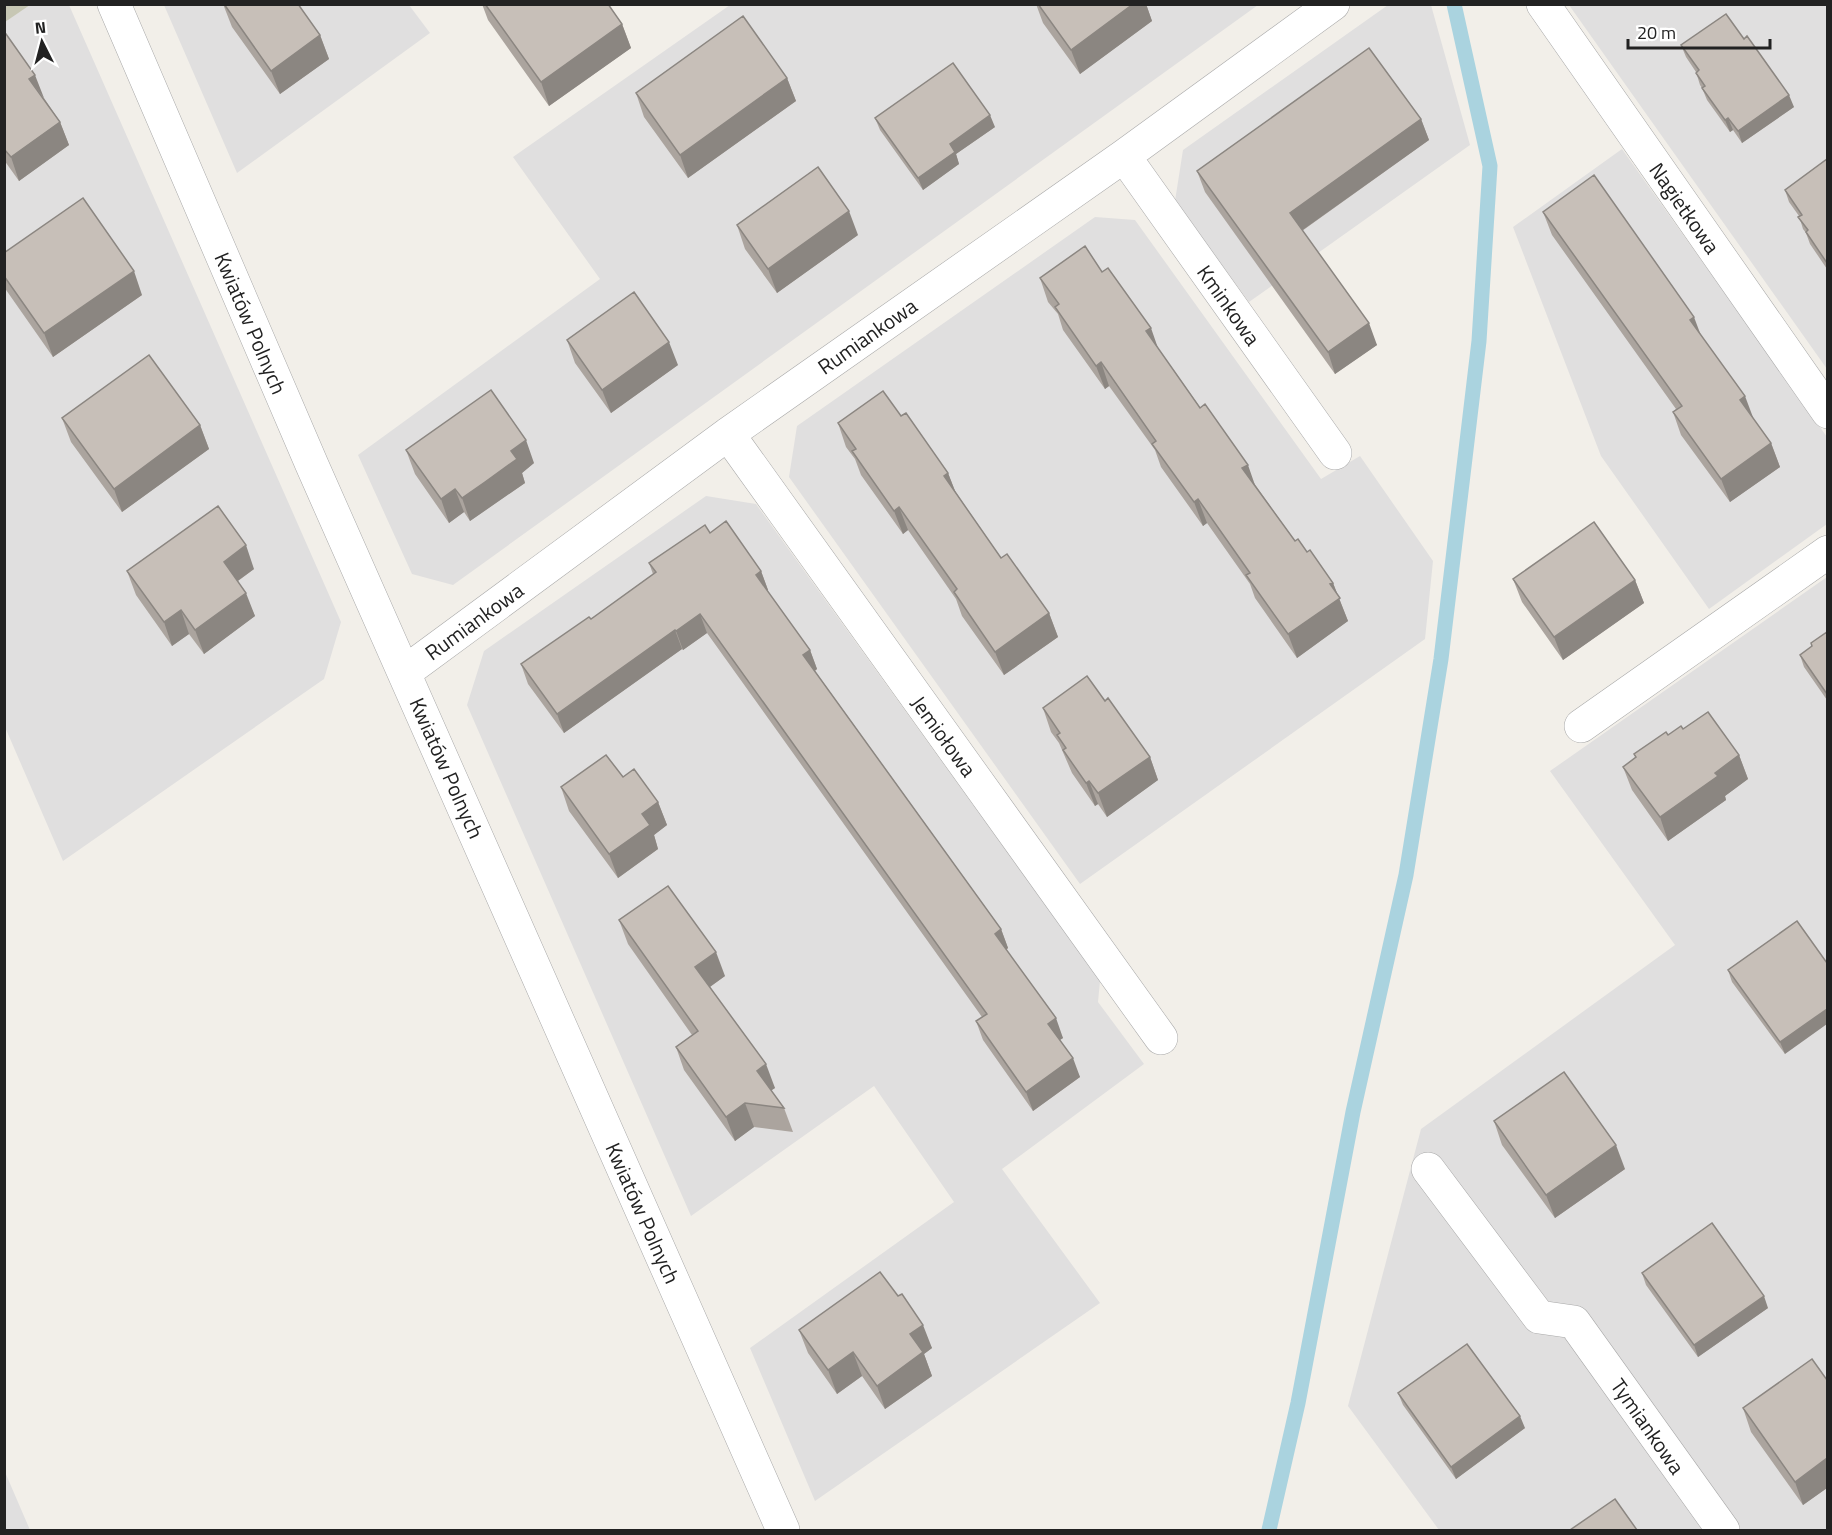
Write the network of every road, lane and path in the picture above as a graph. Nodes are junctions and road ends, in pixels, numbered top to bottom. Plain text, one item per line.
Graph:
1 (114, 4) edge
2 (1333, 4) edge
3 (1543, 4) edge
4 (1124, 156) junction
5 (1827, 412) edge
6 (728, 434) junction
7 (1335, 453) dead end
8 (1827, 552) edge
9 (405, 672) junction
10 (1581, 726) dead end
11 (1161, 1038) dead end
12 (1428, 1169) dead end
13 (783, 1530) edge
14 (1723, 1530) edge

1 - 9 street, Kwiatów Polnych
2 - 4 street, Rumiankowa
3 - 5 street, Nagietkowa
4 - 6 street, Rumiankowa
4 - 7 street, Kminkowa
6 - 9 street, Rumiankowa
6 - 11 street, Jemiołowa
8 - 10 street
9 - 13 street, Kwiatów Polnych
12 - 14 street, Tymiankowa

